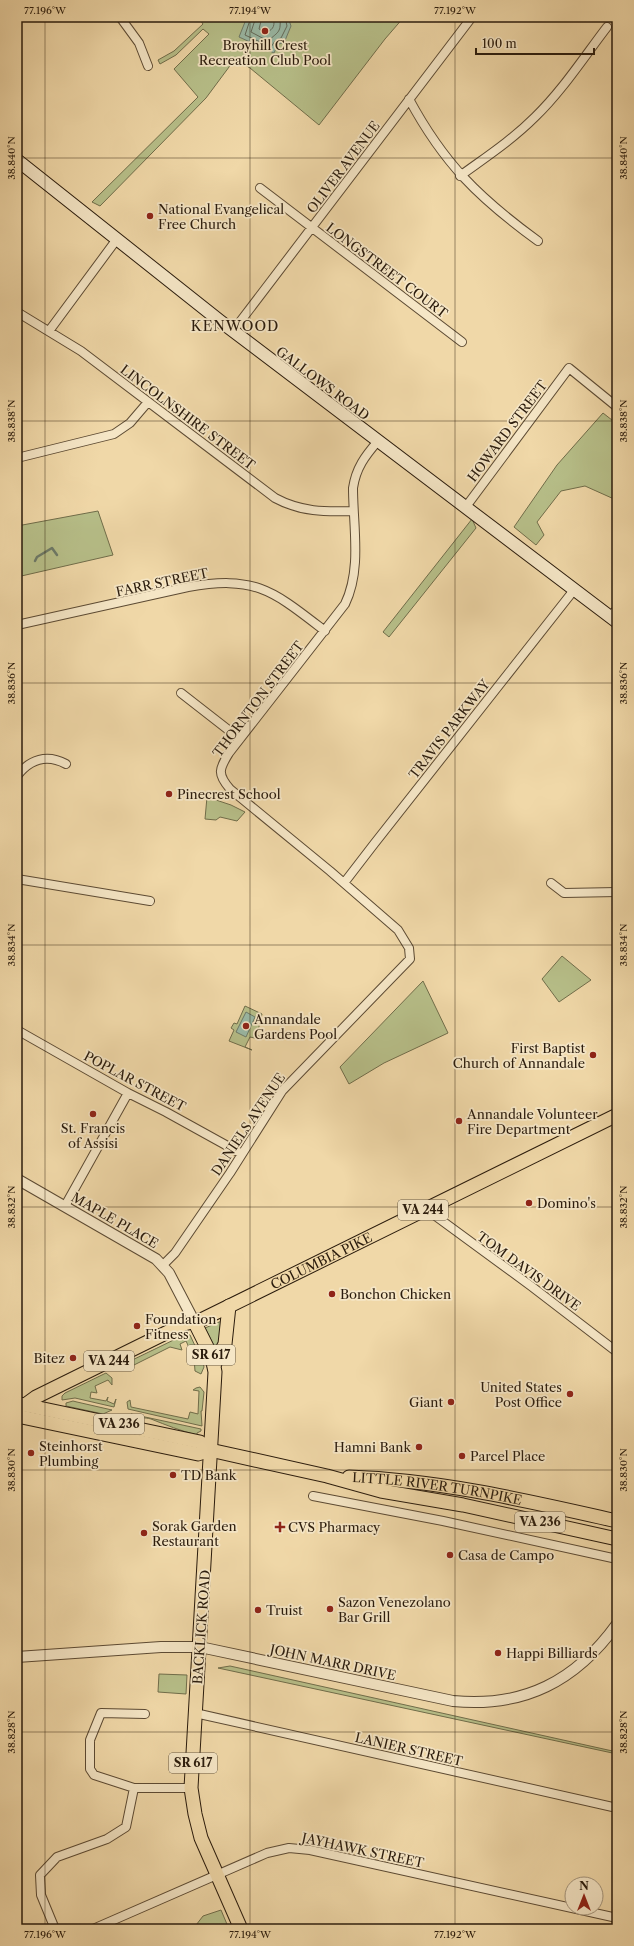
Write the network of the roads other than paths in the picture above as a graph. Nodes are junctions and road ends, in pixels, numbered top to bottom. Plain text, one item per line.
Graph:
1 (120, 17) edge
2 (472, 17) edge
3 (608, 27) dead end
4 (148, 66) dead end
5 (409, 99) junction
6 (17, 160) edge
7 (460, 176) junction
8 (260, 188) dead end
9 (312, 228) junction
10 (116, 239) junction
11 (538, 241) dead end
12 (17, 312) edge
13 (49, 331) junction
14 (233, 331) junction
15 (462, 342) dead end
16 (148, 402) junction
17 (617, 407) edge
18 (378, 442) junction
19 (17, 458) edge
20 (465, 508) junction
21 (353, 511) junction
22 (574, 590) junction
23 (615, 616) edge
24 (17, 625) edge
25 (325, 631) junction
26 (181, 693) dead end
27 (240, 739) junction
28 (66, 764) dead end
29 (617, 774) edge
30 (17, 776) edge
31 (617, 842) edge
32 (17, 879) edge
33 (344, 883) junction
34 (551, 883) dead end
35 (617, 892) edge
36 (150, 901) dead end
37 (411, 953) joint
38 (17, 1030) edge
39 (128, 1093) junction
40 (617, 1115) edge
41 (242, 1154) junction
42 (17, 1179) edge
43 (65, 1206) junction
44 (426, 1209) junction
45 (163, 1265) junction
46 (229, 1306) junction
47 (194, 1321) junction
48 (617, 1352) edge
49 (214, 1365) junction
50 (21, 1404) edge
51 (17, 1416) edge
52 (210, 1450) junction
53 (327, 1476) junction
54 (313, 1496) dead end
55 (526, 1501) junction
56 (463, 1505) junction
57 (617, 1521) edge
58 (617, 1539) edge
59 (617, 1560) edge
60 (617, 1624) edge
61 (200, 1647) junction
62 (17, 1658) edge
63 (195, 1713) junction
64 (145, 1714) dead end
65 (134, 1788) junction
66 (191, 1788) junction
67 (617, 1808) edge
68 (217, 1875) junction
69 (617, 1918) edge
70 (55, 1929) edge
71 (93, 1929) edge
72 (241, 1929) edge

1 - 4 street
2 - 5 street, OLIVER AVENUE
3 - 7 street
5 - 7 street
5 - 9 street, OLIVER AVENUE
6 - 10 main road, GALLOWS ROAD
7 - 11 street
8 - 9 street, LONGSTREET COURT
9 - 14 street, OLIVER AVENUE
9 - 15 street, LONGSTREET COURT
10 - 13 street
10 - 14 main road, GALLOWS ROAD
12 - 13 street, LINCOLNSHIRE STREET
13 - 16 street, LINCOLNSHIRE STREET
14 - 18 main road, GALLOWS ROAD
16 - 19 street
16 - 21 street, LINCOLNSHIRE STREET
17 - 20 street, HOWARD STREET
18 - 20 main road, GALLOWS ROAD
18 - 21 street, THORNTON STREET
20 - 22 main road, GALLOWS ROAD
21 - 25 street, THORNTON STREET
22 - 23 main road, GALLOWS ROAD
22 - 33 street, TRAVIS PARKWAY
24 - 25 street, FARR STREET
25 - 27 street, THORNTON STREET
26 - 27 street
27 - 33 street, THORNTON STREET
28 - 30 street
29 - 31 street
32 - 36 street
33 - 37 street, THORNTON STREET
34 - 35 street
37 - 41 street, DANIELS AVENUE
38 - 39 street, POPLAR STREET
39 - 41 street, POPLAR STREET
39 - 43 street
40 - 44 main road, COLUMBIA PIKE / VA 244
41 - 45 street, DANIELS AVENUE
42 - 43 street, MAPLE PLACE
43 - 45 street, MAPLE PLACE
44 - 46 main road, COLUMBIA PIKE / VA 244
44 - 48 street, TOM DAVIS DRIVE
45 - 47 street, MAPLE PLACE
46 - 47 main road, COLUMBIA PIKE / VA 244
46 - 49 main road
47 - 49 main road, BACKLICK ROAD / SR 617
47 - 50 main road, COLUMBIA PIKE / VA 244
49 - 52 main road, BACKLICK ROAD / SR 617
50 - 52 main road, LITTLE RIVER TURNPIKE / VA 236
51 - 52 main road, LITTLE RIVER TURNPIKE / VA 236
52 - 53 main road, LITTLE RIVER TURNPIKE / VA 236
52 - 61 main road, BACKLICK ROAD / SR 617
53 - 55 main road, LITTLE RIVER TURNPIKE / VA 236
53 - 56 main road, LITTLE RIVER TURNPIKE / VA 236
54 - 59 street
55 - 56 main road
55 - 57 main road, LITTLE RIVER TURNPIKE / VA 236
56 - 58 main road, LITTLE RIVER TURNPIKE / VA 236
60 - 61 street, JOHN MARR DRIVE
61 - 62 street, JOHN MARR DRIVE
61 - 63 main road, BACKLICK ROAD / SR 617
63 - 66 main road, BACKLICK ROAD / SR 617
63 - 67 street, LANIER STREET
64 - 65 street
65 - 66 street
65 - 70 street
66 - 68 main road, BACKLICK ROAD / SR 617
68 - 69 street, JAYHAWK STREET
68 - 71 street, JAYHAWK STREET
68 - 72 main road, BACKLICK ROAD / SR 617

